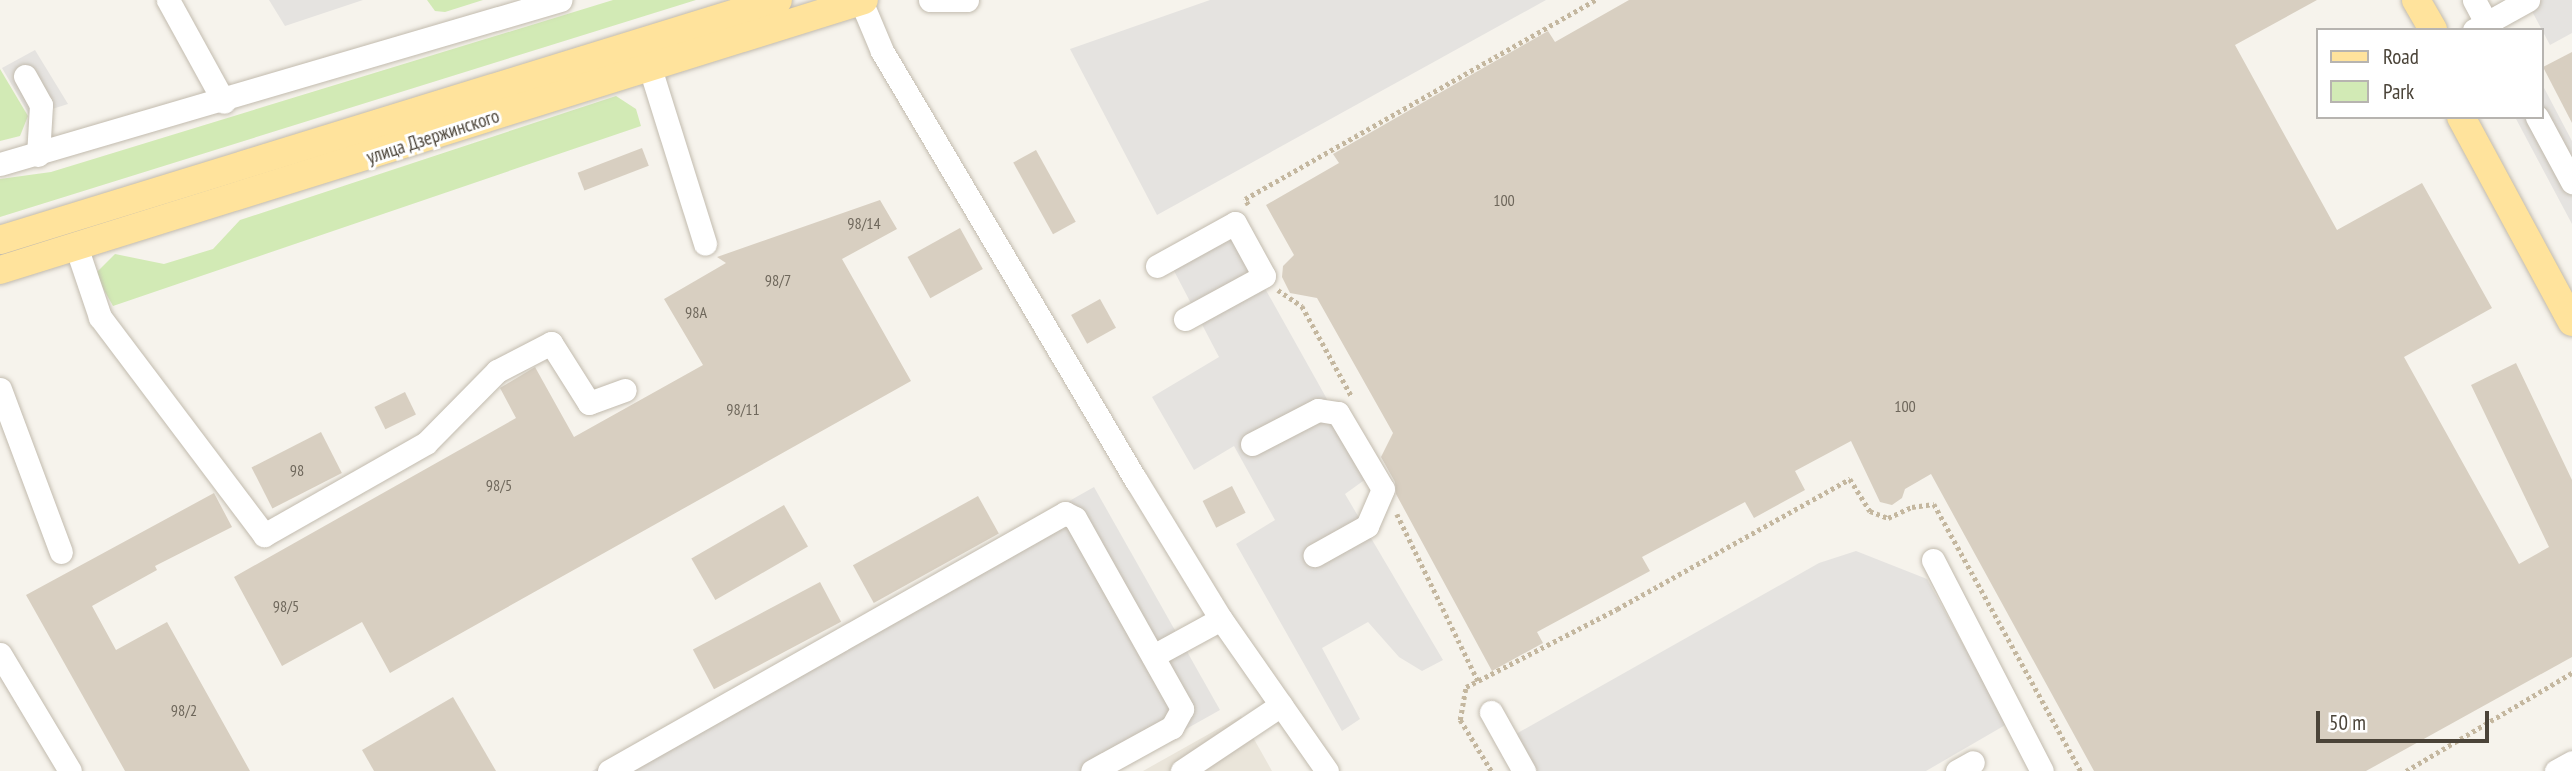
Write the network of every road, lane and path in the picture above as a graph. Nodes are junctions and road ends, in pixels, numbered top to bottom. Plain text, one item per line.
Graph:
1 (168, 0) edge
2 (560, 0) edge
3 (778, 0) edge
4 (930, 0) edge
5 (1595, 0) edge
6 (2397, 0) edge
7 (2416, 0) edge
8 (2474, 0) edge
9 (2528, 0) edge
10 (862, 1) edge
11 (964, 1) edge
12 (2483, 27) edge
13 (2412, 28) edge
14 (2432, 28) edge
15 (650, 68) junction
16 (25, 76) dead end
17 (224, 102) junction
18 (2461, 119) edge
19 (2482, 119) edge
20 (2538, 119) edge
21 (38, 155) junction
22 (0, 164) edge
23 (2572, 182) edge
24 (1250, 209) dead end
25 (0, 240) edge
26 (705, 244) dead end
27 (77, 248) junction
28 (1157, 266) dead end
29 (0, 270) edge
30 (1273, 280) dead end
31 (2572, 285) edge
32 (1185, 319) dead end
33 (2572, 322) edge
34 (0, 389) edge
35 (625, 390) dead end
36 (1354, 402) dead end
37 (1252, 444) dead end
38 (1391, 502) dead end
39 (61, 552) dead end
40 (1315, 555) dead end
41 (1933, 561) dead end
42 (1217, 613) junction
43 (1150, 650) junction
44 (0, 654) edge
45 (2572, 673) edge
46 (1281, 705) junction
47 (1491, 712) dead end
48 (2572, 762) edge
49 (70, 771) edge
50 (609, 771) edge
51 (1093, 771) edge
52 (1183, 771) edge
53 (1327, 771) edge
54 (1524, 771) edge
55 (2042, 771) edge
56 (2081, 771) edge
57 (2406, 771) edge
58 (2556, 771) edge

1 - 17 street
2 - 17 street
3 - 25 main road, улица Дзержинского
4 - 11 street
5 - 24 path
6 - 13 main road
7 - 14 main road
8 - 12 street
9 - 12 street
10 - 15 main road, улица Дзержинского
10 - 42 street
15 - 26 street
15 - 27 main road, улица Дзержинского
16 - 21 street
17 - 21 street
18 - 33 main road
19 - 31 main road
20 - 23 street
21 - 22 street
27 - 29 main road, улица Дзержинского
27 - 35 street
28 - 32 street
30 - 36 path
34 - 39 street
37 - 40 street
38 - 56 path
41 - 55 street
42 - 43 street
42 - 46 street
43 - 50 street
43 - 51 street
44 - 49 street
45 - 57 path
46 - 52 street
46 - 53 street
47 - 54 street
48 - 58 street

